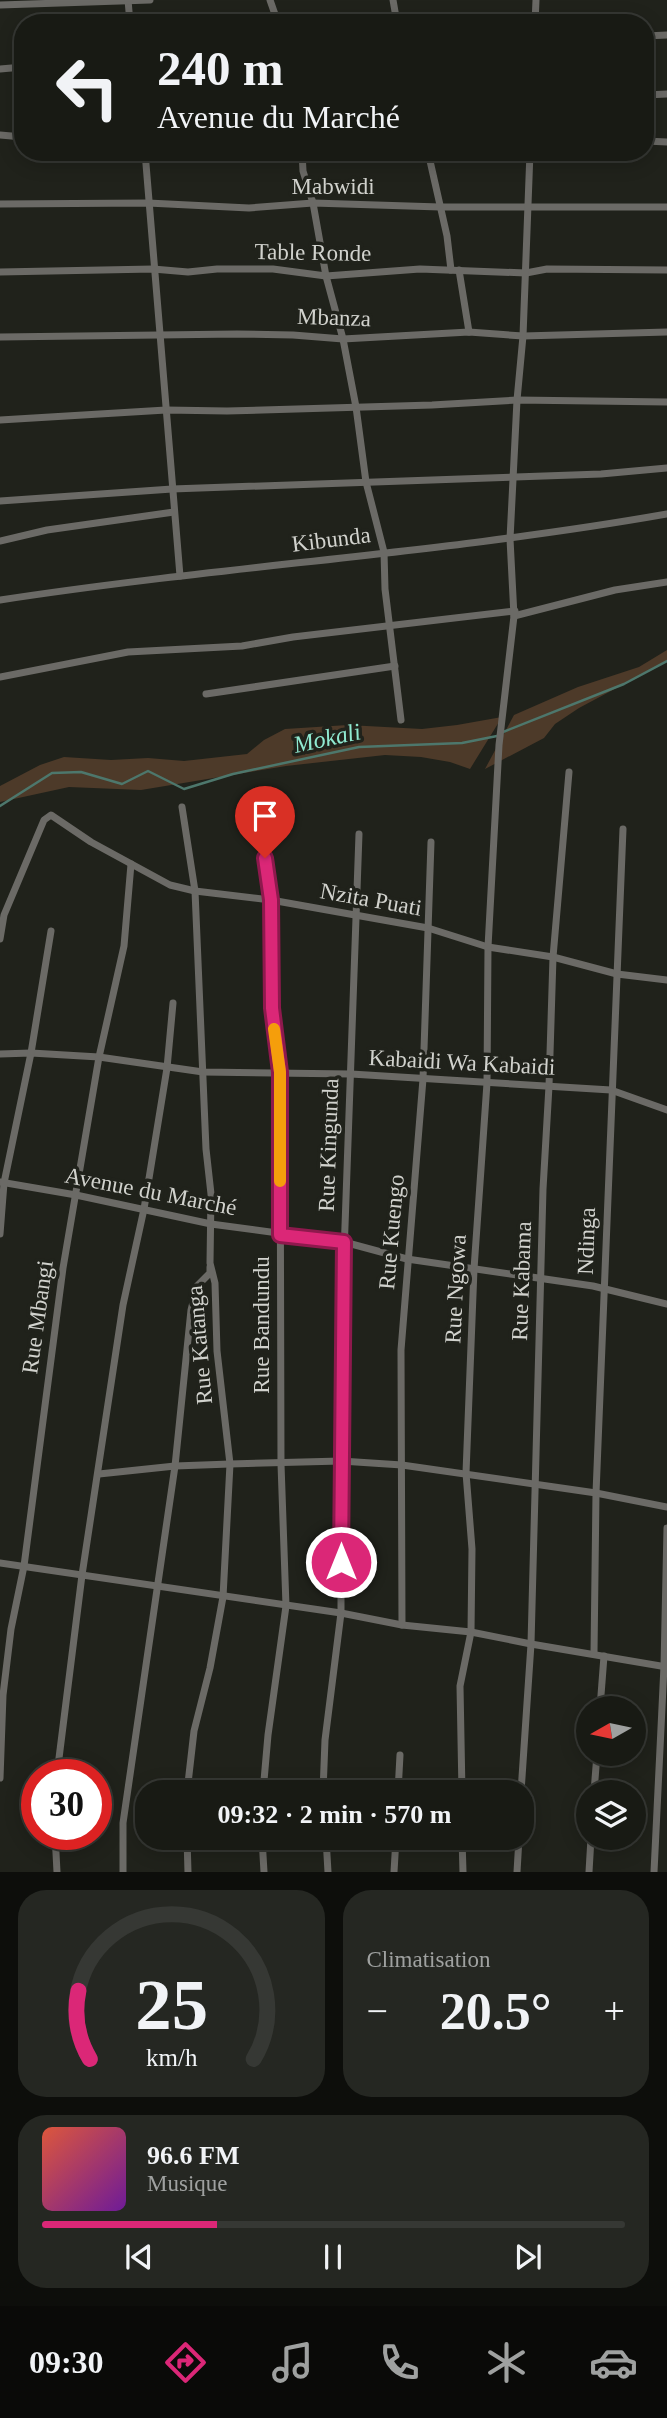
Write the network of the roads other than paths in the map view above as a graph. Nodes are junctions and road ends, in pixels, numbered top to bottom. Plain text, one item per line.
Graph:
1 (128, 0) edge
2 (150, 0) edge
3 (0, 5) edge
4 (146, 161) edge
5 (302, 161) edge
6 (430, 161) edge
7 (530, 161) edge
8 (148, 203) junction
9 (313, 203) junction
10 (0, 204) edge
11 (528, 206) junction
12 (440, 207) junction
13 (667, 207) edge
14 (153, 269) junction
15 (455, 270) junction
16 (667, 270) edge
17 (0, 272) edge
18 (526, 273) junction
19 (326, 276) junction
20 (469, 332) junction
21 (667, 332) edge
22 (161, 334) junction
23 (523, 336) junction
24 (0, 337) edge
25 (343, 339) junction
26 (517, 400) junction
27 (667, 402) edge
28 (356, 407) junction
29 (166, 410) junction
30 (0, 420) edge
31 (667, 468) edge
32 (513, 475) junction
33 (366, 482) junction
34 (172, 489) junction
35 (0, 501) edge
36 (174, 512) junction
37 (667, 514) edge
38 (510, 540) junction
39 (0, 541) edge
40 (384, 552) junction
41 (180, 576) junction
42 (667, 582) edge
43 (0, 600) edge
44 (515, 614) junction
45 (390, 626) junction
46 (395, 666) junction
47 (0, 677) edge
48 (206, 694) dead end
49 (401, 720) dead end
50 (569, 772) dead end
51 (182, 807) dead end
52 (259, 817) dead end
53 (623, 829) dead end
54 (359, 834) dead end
55 (431, 842) dead end
56 (131, 864) junction
57 (195, 891) junction
58 (271, 900) junction
59 (356, 916) junction
60 (428, 928) junction
61 (51, 931) dead end
62 (0, 939) edge
63 (488, 947) junction
64 (553, 957) junction
65 (617, 974) junction
66 (667, 980) edge
67 (173, 1003) dead end
68 (31, 1053) junction
69 (0, 1054) edge
70 (99, 1057) junction
71 (167, 1068) junction
72 (203, 1072) junction
73 (280, 1072) junction
74 (351, 1074) junction
75 (423, 1079) junction
76 (487, 1083) junction
77 (549, 1086) junction
78 (611, 1090) junction
79 (667, 1110) edge
80 (2, 1182) edge
81 (76, 1195) junction
82 (144, 1209) junction
83 (211, 1224) junction
84 (0, 1234) edge
85 (280, 1235) junction
86 (344, 1242) junction
87 (407, 1259) junction
88 (209, 1263) junction
89 (474, 1269) junction
90 (540, 1280) junction
91 (603, 1290) junction
92 (667, 1304) edge
93 (341, 1461) junction
94 (230, 1464) junction
95 (281, 1464) junction
96 (402, 1465) junction
97 (176, 1466) junction
98 (466, 1473) junction
99 (99, 1474) junction
100 (533, 1483) junction
101 (596, 1493) junction
102 (667, 1507) edge
103 (667, 1528) edge
104 (0, 1563) edge
105 (23, 1566) junction
106 (82, 1575) junction
107 (158, 1584) junction
108 (223, 1597) junction
109 (286, 1606) junction
110 (341, 1613) junction
111 (402, 1625) junction
112 (471, 1632) junction
113 (531, 1644) junction
114 (594, 1654) junction
115 (604, 1656) junction
116 (666, 1666) edge
117 (601, 1696) edge
118 (400, 1755) dead end
119 (59, 1759) edge
120 (0, 1779) edge
121 (188, 1780) edge
122 (264, 1780) edge
123 (323, 1780) edge
124 (399, 1780) edge
125 (462, 1780) edge
126 (522, 1780) edge
127 (56, 1850) edge
128 (187, 1850) edge
129 (263, 1850) edge
130 (327, 1850) edge
131 (395, 1850) edge
132 (462, 1850) edge
133 (518, 1850) edge
134 (590, 1850) edge
135 (57, 1872) edge
136 (123, 1872) edge
137 (188, 1872) edge
138 (264, 1872) edge
139 (328, 1872) edge
140 (394, 1872) edge
141 (463, 1872) edge
142 (517, 1872) edge
143 (589, 1872) edge
144 (654, 1872) edge

1 - 2 street
1 - 3 street
4 - 8 street
5 - 9 street
6 - 12 street
7 - 11 street, Rue Ngowa
8 - 9 street, Mabwidi
8 - 10 street, Mabwidi
8 - 14 street
9 - 12 street, Mabwidi
9 - 19 street
11 - 12 street, Mabwidi
11 - 13 street, Mabwidi
11 - 18 street, Rue Ngowa
12 - 15 street
14 - 17 street, Table Ronde
14 - 19 street, Table Ronde
14 - 22 street
15 - 18 street, Table Ronde
15 - 19 street, Table Ronde
15 - 20 street
16 - 18 street, Table Ronde
18 - 23 street, Rue Ngowa
19 - 25 street
20 - 23 street, Mbanza
20 - 25 street, Mbanza
21 - 23 street, Mbanza
22 - 24 street, Mbanza
22 - 25 street, Mbanza
22 - 29 street
23 - 26 street, Rue Ngowa
25 - 28 street
26 - 27 street
26 - 28 street
26 - 32 street, Rue Ngowa
28 - 29 street
28 - 33 street
29 - 30 street
29 - 34 street
31 - 32 street
32 - 33 street
32 - 38 street, Rue Ngowa
33 - 34 street
33 - 40 street
34 - 35 street
34 - 36 street
36 - 39 street
36 - 41 street
37 - 38 street, Kibunda
38 - 40 street, Kibunda
38 - 44 street, Rue Ngowa
40 - 41 street, Kibunda
40 - 45 street
41 - 43 street, Kibunda
42 - 44 street
44 - 45 street
44 - 63 street, Rue Ngowa
45 - 46 street
45 - 47 street
46 - 48 street
46 - 49 street
50 - 64 street, Rue Kabama
51 - 57 street, Rue Katanga
52 - 58 street, Rue Bandundu
53 - 65 street, Ndinga
54 - 59 street, Rue Kingunda
55 - 60 street, Rue Kuengo
56 - 57 street, Nzita Puati
56 - 62 street, Nzita Puati
56 - 70 street, Rue Mbangi
57 - 58 street, Nzita Puati
57 - 72 street, Rue Katanga
58 - 59 street, Nzita Puati
58 - 73 street, Rue Bandundu
59 - 60 street, Nzita Puati
59 - 74 street, Rue Kingunda
60 - 63 street, Nzita Puati
60 - 75 street, Rue Kuengo
61 - 68 street
63 - 64 street, Nzita Puati
63 - 76 street, Rue Ngowa
64 - 65 street, Nzita Puati
64 - 77 street, Rue Kabama
65 - 66 street, Nzita Puati
65 - 78 street, Ndinga
67 - 71 street
68 - 69 street, Kabaidi Wa Kabaidi
68 - 70 street, Kabaidi Wa Kabaidi
68 - 80 street
70 - 71 street, Kabaidi Wa Kabaidi
70 - 81 street, Rue Mbangi
71 - 72 street, Kabaidi Wa Kabaidi
71 - 82 street
72 - 73 street, Kabaidi Wa Kabaidi
72 - 83 street, Rue Katanga
73 - 74 street, Kabaidi Wa Kabaidi
73 - 85 street, Rue Bandundu
74 - 75 street, Kabaidi Wa Kabaidi
74 - 86 street, Rue Kingunda
75 - 76 street, Kabaidi Wa Kabaidi
75 - 87 street, Rue Kuengo
76 - 77 street, Kabaidi Wa Kabaidi
76 - 89 street, Rue Ngowa
77 - 78 street, Kabaidi Wa Kabaidi
77 - 90 street, Rue Kabama
78 - 79 street, Kabaidi Wa Kabaidi
78 - 91 street, Ndinga
80 - 81 street, Avenue du Marché
80 - 84 street
81 - 82 street, Avenue du Marché
81 - 105 street, Rue Mbangi
82 - 83 street, Avenue du Marché
82 - 99 street
83 - 85 street, Avenue du Marché
83 - 88 street, Rue Katanga
85 - 86 street, Avenue du Marché
85 - 95 street, Rue Bandundu
86 - 87 street, Avenue du Marché
86 - 93 street, Rue Kingunda
87 - 89 street, Avenue du Marché
87 - 96 street, Rue Kuengo
88 - 94 street, Rue Katanga
88 - 97 street
89 - 90 street, Avenue du Marché
89 - 98 street, Rue Ngowa
90 - 91 street, Avenue du Marché
90 - 100 street, Rue Kabama
91 - 92 street, Avenue du Marché
91 - 101 street, Ndinga
93 - 95 street
93 - 96 street
93 - 110 street, Rue Kingunda
94 - 95 street
94 - 97 street
94 - 108 street, Rue Katanga
95 - 109 street, Rue Bandundu
96 - 98 street
96 - 111 street, Rue Kuengo
97 - 99 street
97 - 107 street
98 - 100 street
98 - 112 street, Rue Ngowa
99 - 106 street
100 - 101 street
100 - 113 street, Rue Kabama
101 - 102 street
101 - 114 street, Ndinga
103 - 116 street
104 - 105 street
105 - 106 street
105 - 120 street, Rue Mbangi
106 - 107 street
106 - 119 street
107 - 108 street
107 - 136 street
108 - 109 street
108 - 121 street, Rue Katanga
109 - 110 street
109 - 122 street, Rue Bandundu
110 - 111 street
110 - 123 street, Rue Kingunda
111 - 112 street
112 - 113 street
112 - 125 street, Rue Ngowa
113 - 114 street
113 - 126 street, Rue Kabama
114 - 115 street
115 - 116 street
115 - 117 street
116 - 144 street
118 - 124 street
127 - 135 street
128 - 137 street
129 - 138 street
130 - 139 street
131 - 140 street
132 - 141 street
133 - 142 street
134 - 143 street

